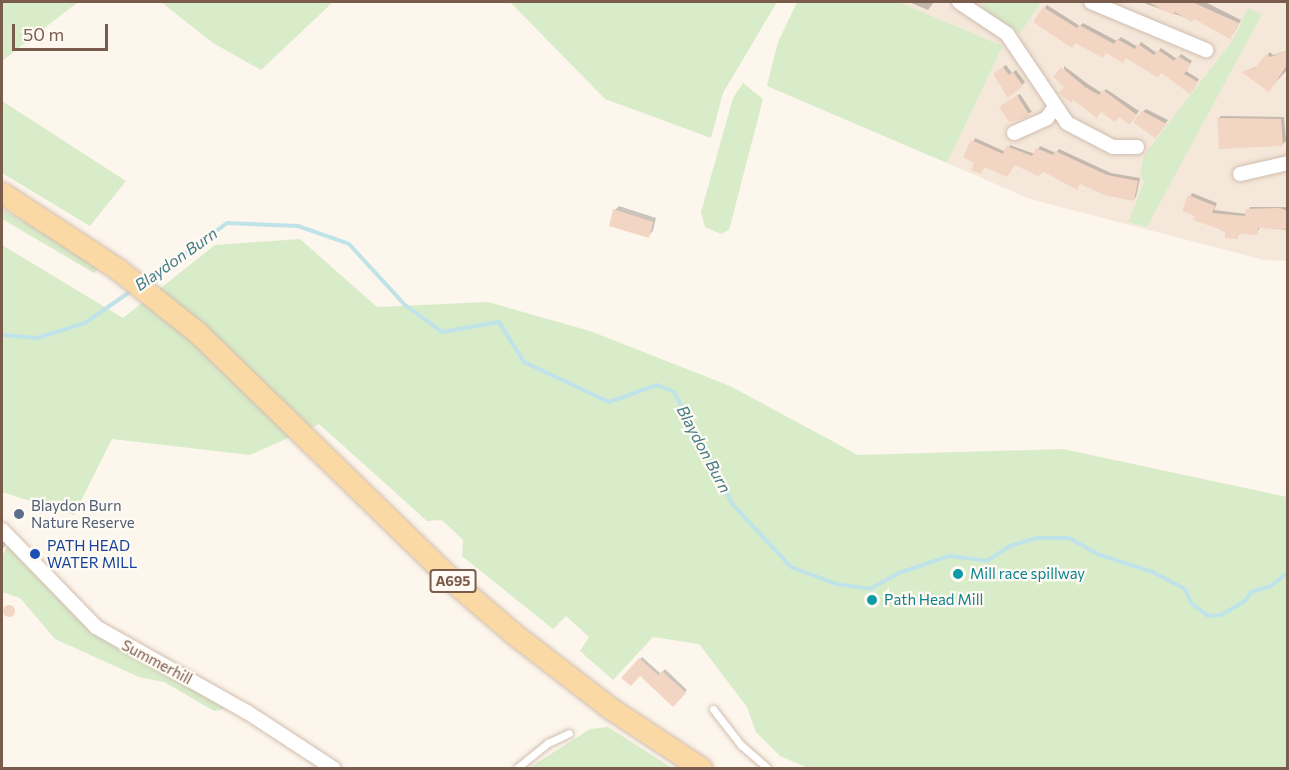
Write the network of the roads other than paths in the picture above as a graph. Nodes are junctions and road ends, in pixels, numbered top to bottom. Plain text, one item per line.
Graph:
1 (959, 2) edge
2 (1090, 2) edge
3 (1206, 50) dead end
4 (1054, 108) junction
5 (1014, 133) dead end
6 (1137, 147) dead end
7 (1287, 163) edge
8 (1240, 174) dead end
9 (2, 193) edge
10 (2, 530) edge
11 (713, 709) dead end
12 (569, 733) dead end
13 (333, 768) edge
14 (517, 768) edge
15 (702, 768) edge
16 (767, 768) edge

1 - 4 street
2 - 3 street
4 - 5 street
4 - 6 street
7 - 8 street
9 - 15 main road, A695
10 - 13 street, Summerhill
11 - 16 lane
12 - 14 lane

